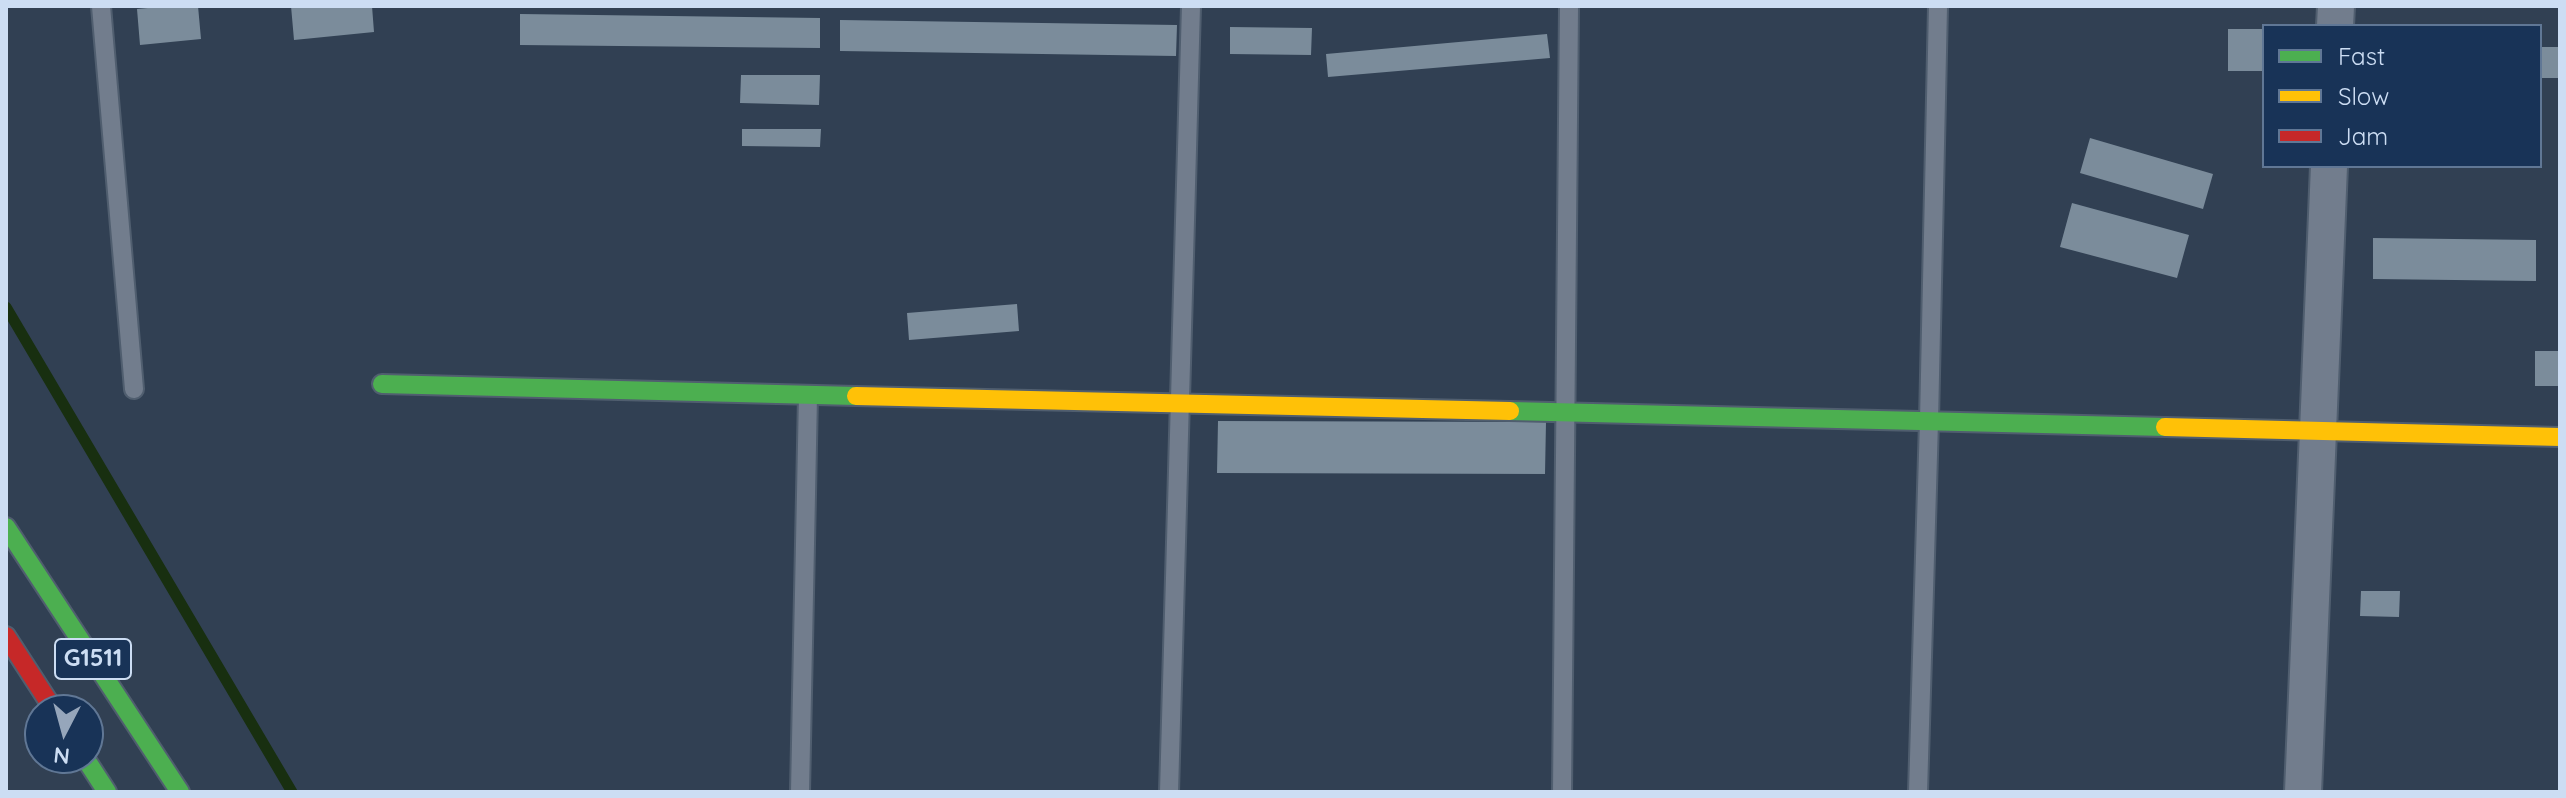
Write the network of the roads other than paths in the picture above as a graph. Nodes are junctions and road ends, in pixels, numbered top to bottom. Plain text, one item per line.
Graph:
1 (101, 6) edge
2 (1191, 6) edge
3 (1569, 6) edge
4 (1938, 6) edge
5 (2329, 168) edge
6 (382, 384) dead end
7 (134, 389) dead end
8 (808, 394) junction
9 (1180, 403) junction
10 (1565, 413) junction
11 (1929, 421) junction
12 (2318, 431) junction
13 (2560, 437) edge
14 (6, 527) edge
15 (6, 636) edge
16 (44, 694) edge
17 (95, 774) edge
18 (107, 792) edge
19 (180, 792) edge
20 (800, 792) edge
21 (1169, 792) edge
22 (1562, 792) edge
23 (1918, 792) edge
24 (2303, 792) edge

1 - 7 lane
2 - 9 lane
3 - 10 lane
4 - 11 lane
5 - 12 street
6 - 8 main road
8 - 9 main road
8 - 20 lane
9 - 10 main road
9 - 21 lane
10 - 11 main road
10 - 22 lane
11 - 12 main road
11 - 23 lane
12 - 13 main road
12 - 24 street
14 - 19 main road, G1511
15 - 16 main road, G1511
17 - 18 main road

